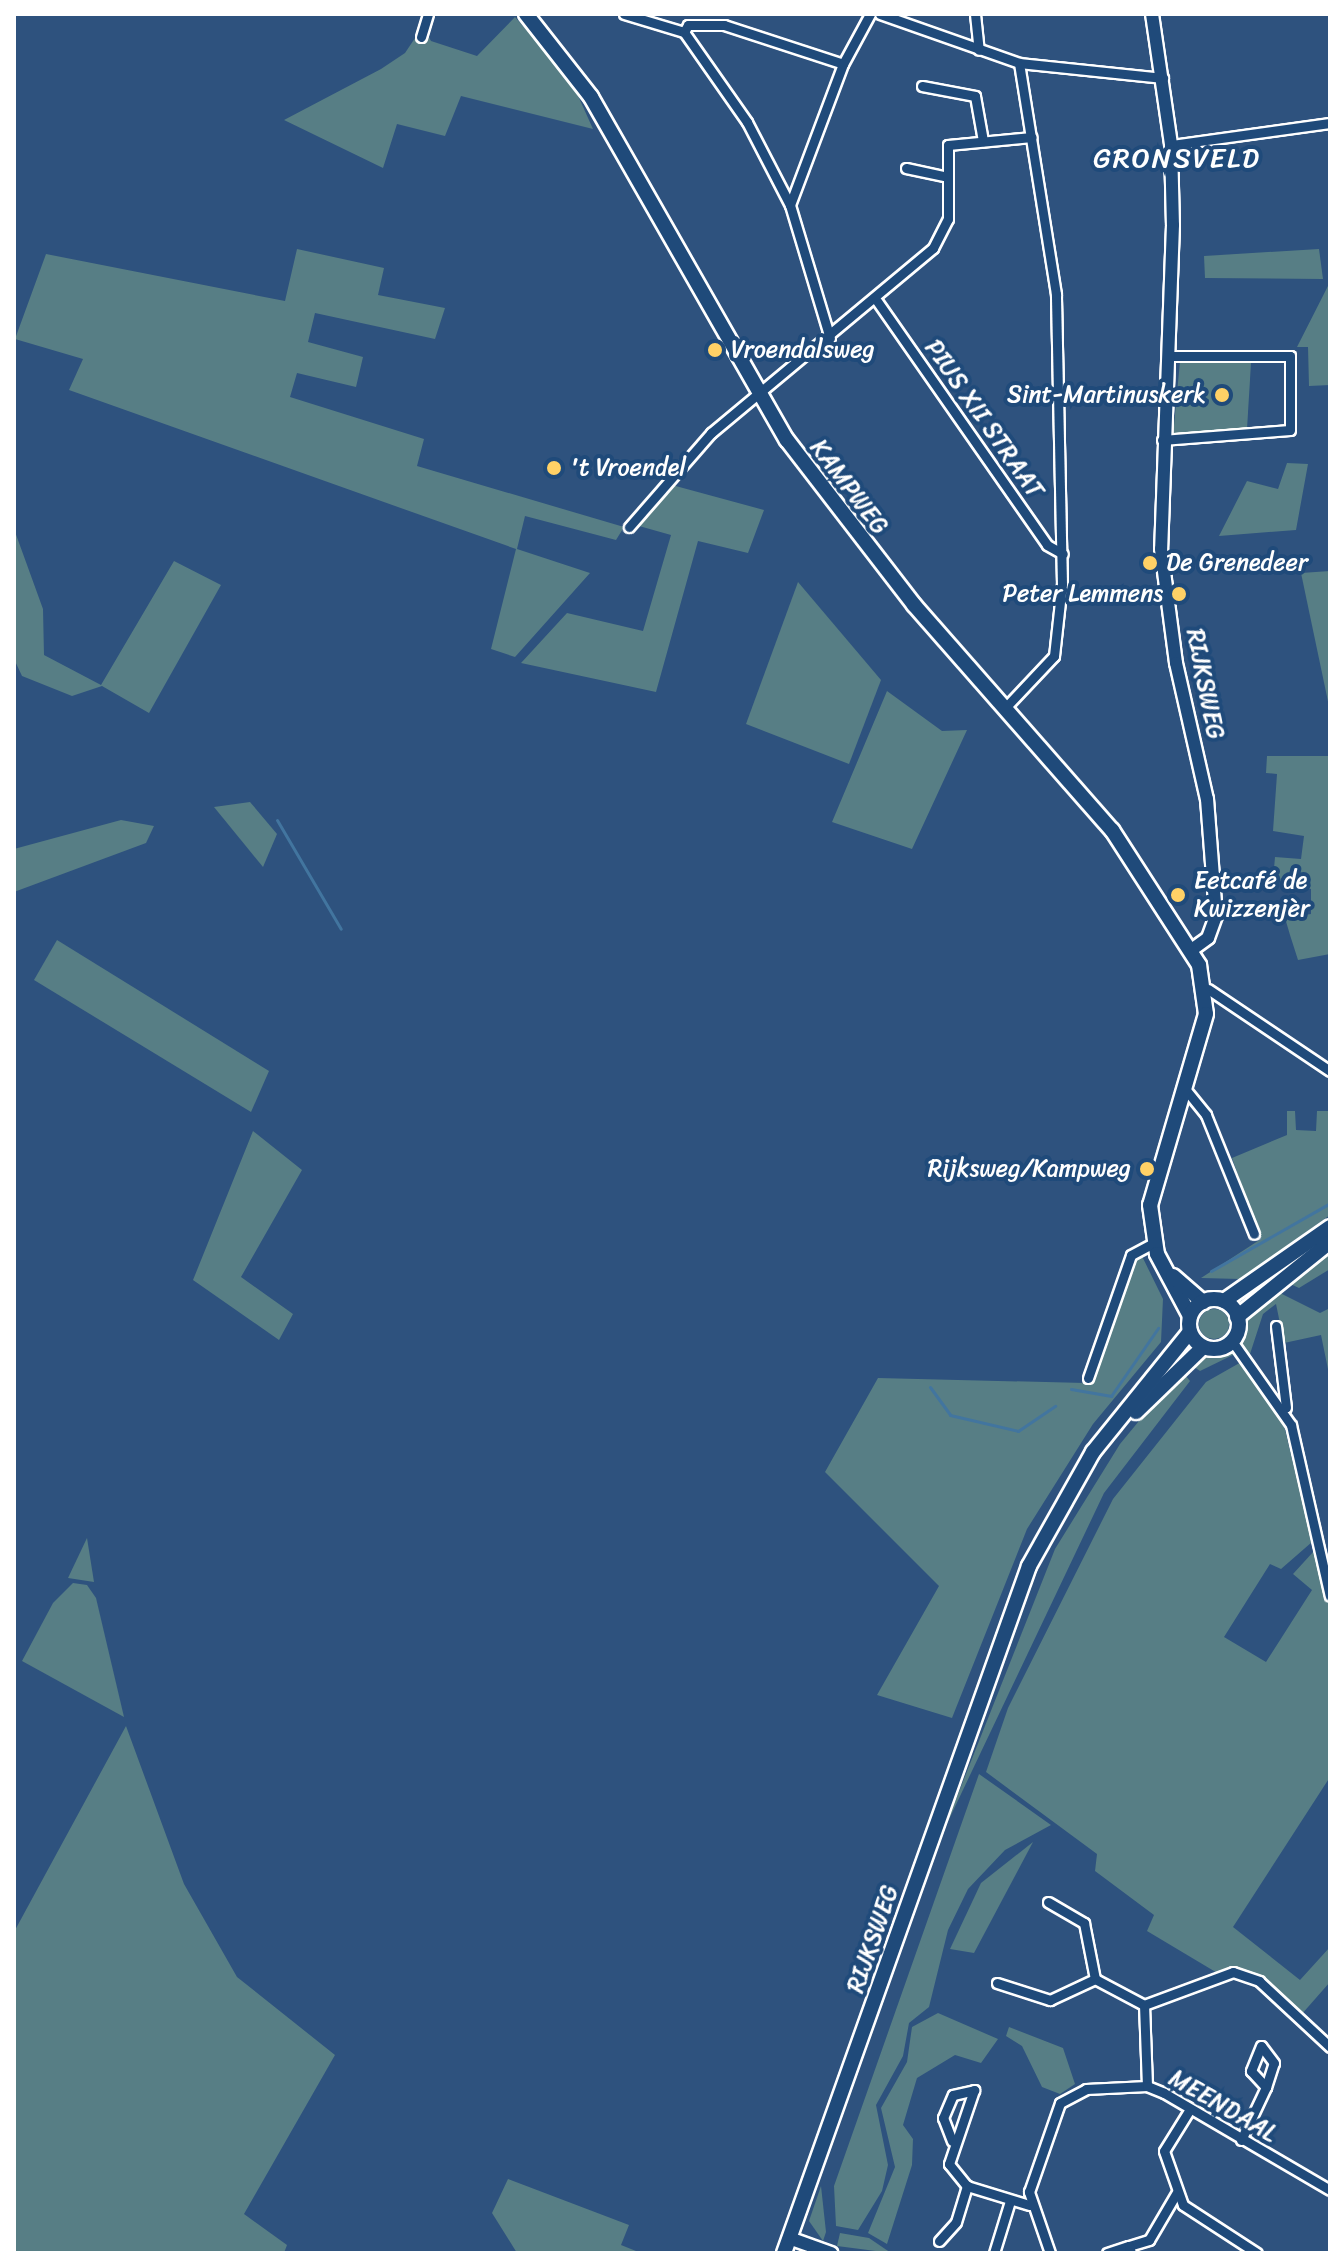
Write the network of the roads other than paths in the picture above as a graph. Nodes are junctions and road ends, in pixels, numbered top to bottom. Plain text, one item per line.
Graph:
1 (428, 14) edge
2 (526, 14) edge
3 (624, 14) edge
4 (870, 14) edge
5 (880, 14) edge
6 (975, 14) edge
7 (1152, 14) edge
8 (684, 32) junction
9 (421, 37) dead end
10 (979, 50) junction
11 (1019, 63) junction
12 (843, 64) junction
13 (1163, 78) junction
14 (922, 86) dead end
15 (1330, 123) edge
16 (1032, 137) junction
17 (983, 141) junction
18 (1171, 145) junction
19 (906, 168) dead end
20 (945, 176) junction
21 (790, 205) junction
22 (877, 301) junction
23 (830, 338) junction
24 (1168, 356) junction
25 (755, 394) junction
26 (1162, 440) junction
27 (629, 527) dead end
28 (1063, 554) junction
29 (1004, 709) junction
30 (1190, 951) junction
31 (1208, 989) junction
32 (1330, 1071) edge
33 (1186, 1090) junction
34 (1330, 1227) edge
35 (1254, 1234) dead end
36 (1330, 1242) edge
37 (1154, 1243) junction
38 (1162, 1264) junction
39 (1224, 1301) junction
40 (1203, 1302) junction
41 (1190, 1316) junction
42 (1237, 1317) junction
43 (1276, 1326) dead end
44 (1190, 1332) junction
45 (1232, 1341) junction
46 (1203, 1347) junction
47 (1088, 1378) dead end
48 (1287, 1414) junction
49 (1330, 1596) edge
50 (1002, 1639) junction
51 (1048, 1902) dead end
52 (1095, 1979) junction
53 (997, 1983) dead end
54 (1144, 2005) junction
55 (1330, 2047) edge
56 (1147, 2086) junction
57 (1266, 2087) dead end
58 (1190, 2109) junction
59 (1241, 2140) junction
60 (952, 2141) junction
61 (967, 2186) junction
62 (1330, 2190) edge
63 (1177, 2192) junction
64 (1010, 2201) junction
65 (1029, 2205) junction
66 (939, 2241) dead end
67 (787, 2246) edge
68 (1130, 2250) edge
69 (831, 2253) edge
70 (994, 2253) edge
71 (1050, 2253) edge
72 (1107, 2253) edge
73 (1257, 2253) edge

1 - 9 street
2 - 25 main road, KAMPWEG
3 - 8 street
4 - 12 street
5 - 10 street
6 - 10 street
7 - 13 street, RIJKSWEG
8 - 12 street
8 - 21 street
10 - 11 street
11 - 13 street
11 - 16 street
12 - 21 street
13 - 18 street, RIJKSWEG
14 - 17 street
15 - 18 street
16 - 17 street
16 - 28 street
17 - 20 street
18 - 24 street, RIJKSWEG
19 - 20 street
20 - 22 street
21 - 23 street
22 - 23 street
22 - 28 street, PIUS XII STRAAT
23 - 25 street
24 - 26 street, RIJKSWEG
24 - 26 street
25 - 27 street
25 - 29 main road, KAMPWEG
26 - 30 street, RIJKSWEG
28 - 29 street
29 - 30 main road, KAMPWEG
30 - 31 main road
31 - 32 street
31 - 33 main road
33 - 35 street
33 - 37 main road
34 - 39 main road
36 - 42 main road
37 - 38 main road
37 - 47 street
38 - 40 main road
38 - 41 main road
39 - 40 main road
39 - 42 main road
40 - 41 main road
41 - 44 main road
42 - 45 main road
43 - 48 street
44 - 46 main road
44 - 50 main road, RIJKSWEG
45 - 46 main road
45 - 48 street
46 - 50 main road, RIJKSWEG
48 - 49 street
50 - 67 main road, RIJKSWEG
51 - 52 street
52 - 53 street
52 - 54 street
54 - 55 street
54 - 56 street
56 - 58 street, MEENDAAL
56 - 65 street, MEENDAAL
57 - 59 street
58 - 59 street, MEENDAAL
58 - 63 street
59 - 62 street, MEENDAAL
60 - 60 street
60 - 61 street
61 - 64 street
61 - 66 street
63 - 68 street
63 - 73 street
64 - 65 street
64 - 70 street
65 - 71 street
67 - 69 street
68 - 72 street

